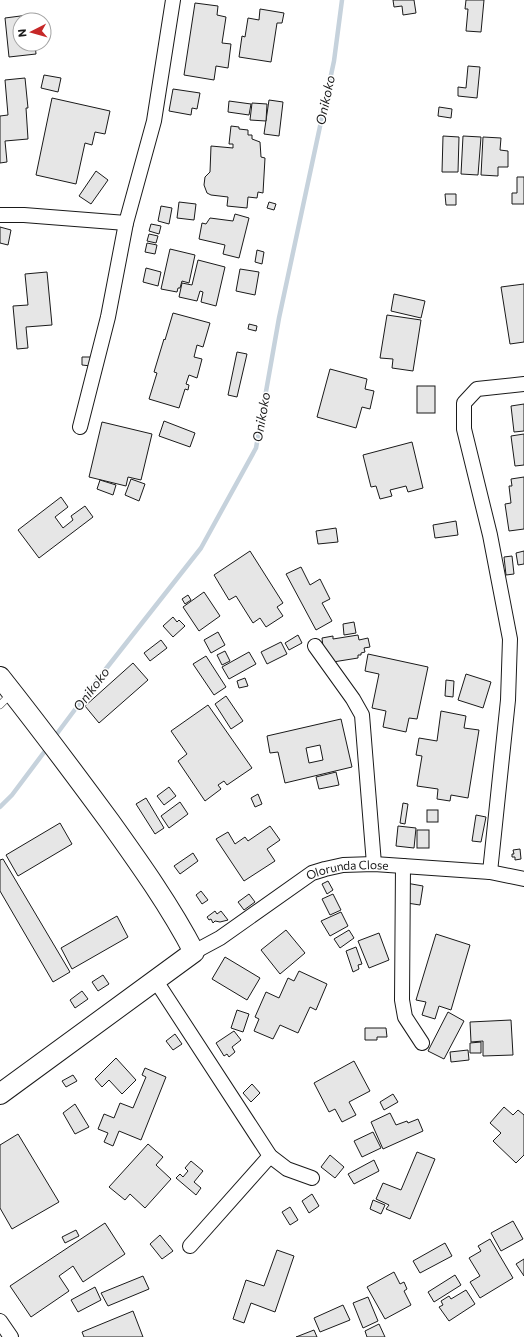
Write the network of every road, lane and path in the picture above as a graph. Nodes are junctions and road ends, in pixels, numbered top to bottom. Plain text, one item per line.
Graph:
1 (173, 0) edge
2 (0, 215) edge
3 (126, 223) junction
4 (524, 384) edge
5 (80, 428) dead end
6 (314, 646) dead end
7 (0, 677) edge
8 (6, 698) edge
9 (374, 864) junction
10 (403, 866) junction
11 (490, 872) junction
12 (524, 879) edge
13 (194, 952) junction
14 (156, 981) junction
15 (422, 1043) dead end
16 (0, 1094) edge
17 (270, 1156) junction
18 (312, 1178) dead end
19 (190, 1246) dead end
20 (0, 1321) edge
21 (11, 1337) edge

1 - 3 street
2 - 3 street
3 - 5 street
4 - 11 street
6 - 9 street
7 - 8 main road
8 - 13 main road
9 - 10 street, Olorunda Close
9 - 13 street, Olorunda Close
10 - 11 street, Olorunda Close
10 - 15 street
11 - 12 street, Olorunda Close
13 - 14 main road
14 - 16 main road
14 - 17 street
17 - 18 street
17 - 19 street
20 - 21 street

